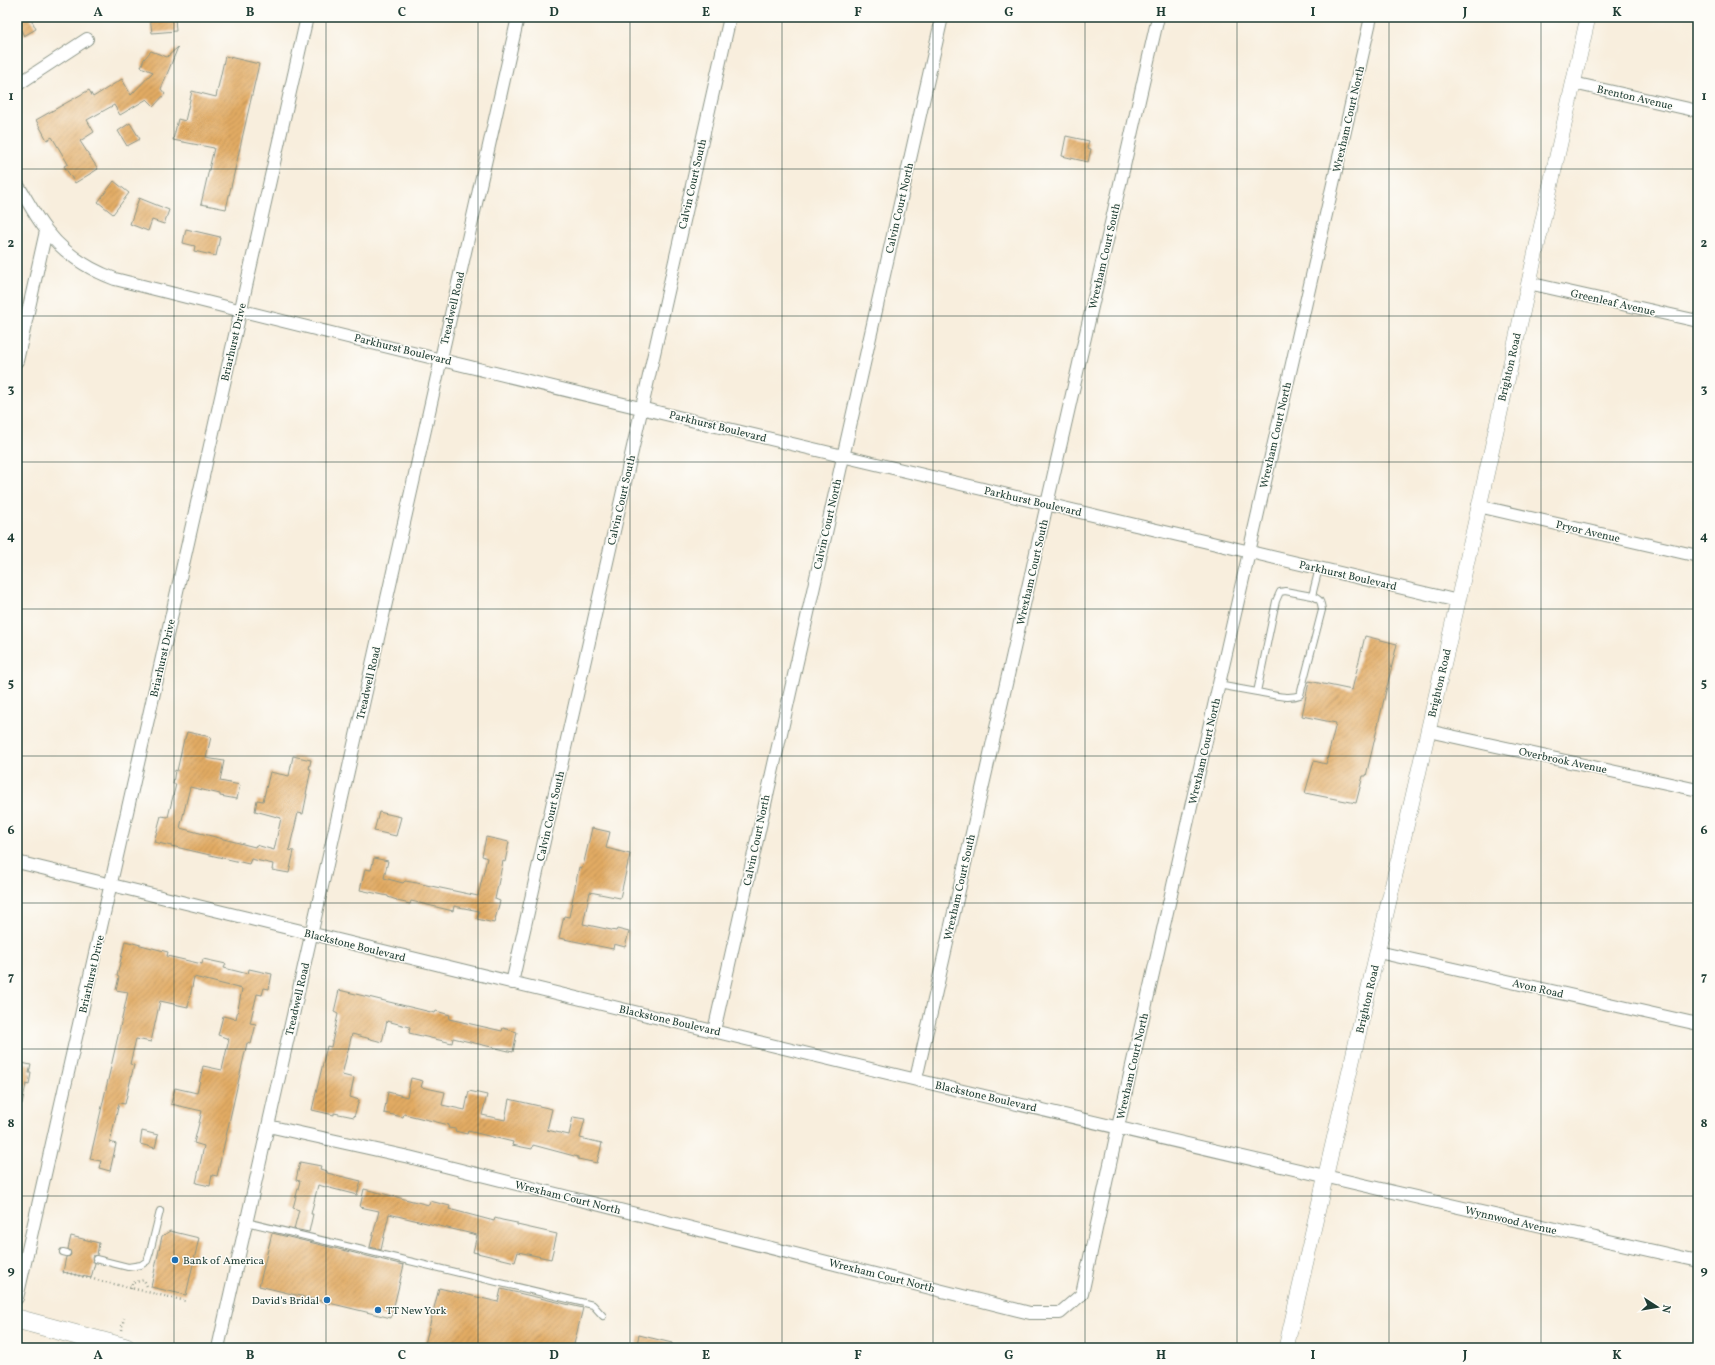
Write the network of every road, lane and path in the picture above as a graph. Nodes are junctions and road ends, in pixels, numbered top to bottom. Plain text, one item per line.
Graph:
1 (307, 17) edge
2 (518, 17) edge
3 (730, 17) edge
4 (942, 17) edge
5 (1158, 17) edge
6 (1371, 17) edge
7 (1588, 17) edge
8 (87, 39) dead end
9 (1573, 83) junction
10 (17, 85) edge
11 (1698, 111) edge
12 (17, 184) edge
13 (46, 231) junction
14 (1528, 283) junction
15 (240, 311) junction
16 (1698, 321) edge
17 (441, 359) junction
18 (17, 361) edge
19 (642, 407) junction
20 (843, 456) junction
21 (1048, 504) junction
22 (1478, 506) junction
23 (1248, 552) junction
24 (1698, 556) edge
25 (1319, 568) junction
26 (1312, 596) junction
27 (1458, 601) junction
28 (1218, 685) junction
29 (1257, 692) junction
30 (1428, 731) junction
31 (1698, 790) edge
32 (17, 862) edge
33 (111, 885) junction
34 (311, 934) junction
35 (1378, 952) junction
36 (512, 983) junction
37 (1698, 1024) edge
38 (714, 1031) junction
39 (916, 1079) junction
40 (268, 1126) junction
41 (1118, 1127) junction
42 (1324, 1177) junction
43 (160, 1211) dead end
44 (246, 1222) junction
45 (96, 1259) dead end
46 (1698, 1261) edge
47 (64, 1272) dead end
48 (131, 1289) junction
49 (146, 1292) junction
50 (17, 1298) edge
51 (186, 1301) dead end
52 (603, 1316) dead end
53 (124, 1318) dead end
54 (17, 1319) edge
55 (123, 1340) edge
56 (218, 1348) edge
57 (1286, 1348) edge

1 - 15 street, Briarhurst Drive
2 - 17 street, Treadwell Road
3 - 19 street, Calvin Court South
4 - 20 street, Calvin Court North
5 - 21 street, Wrexham Court South
6 - 23 street, Wrexham Court North
7 - 9 street, Brighton Road
8 - 10 street
9 - 11 street, Brenton Avenue
9 - 14 street, Brighton Road
12 - 13 street, Parkhurst Boulevard
13 - 15 street, Parkhurst Boulevard
13 - 18 street
14 - 16 street, Greenleaf Avenue
14 - 22 street, Brighton Road
15 - 17 street, Parkhurst Boulevard
15 - 33 street, Briarhurst Drive
17 - 19 street, Parkhurst Boulevard
17 - 34 street, Treadwell Road
19 - 20 street, Parkhurst Boulevard
19 - 36 street, Calvin Court South
20 - 21 street, Parkhurst Boulevard
20 - 38 street, Calvin Court North
21 - 23 street, Parkhurst Boulevard
21 - 39 street, Wrexham Court South
22 - 24 street, Pryor Avenue
22 - 27 street, Brighton Road
23 - 25 street, Parkhurst Boulevard
23 - 28 street, Wrexham Court North
25 - 26 lane
25 - 27 street, Parkhurst Boulevard
26 - 29 lane
26 - 29 lane
27 - 30 street, Brighton Road
28 - 29 lane
28 - 41 street, Wrexham Court North
30 - 31 street, Overbrook Avenue
30 - 35 street, Brighton Road
32 - 33 street, Blackstone Boulevard
33 - 34 street, Blackstone Boulevard
33 - 50 street, Briarhurst Drive
34 - 36 street, Blackstone Boulevard
34 - 40 street, Treadwell Road
35 - 37 street, Avon Road
35 - 42 street, Brighton Road
36 - 38 street, Blackstone Boulevard
38 - 39 street, Blackstone Boulevard
39 - 41 street, Blackstone Boulevard
40 - 41 street, Wrexham Court North
40 - 44 street, Treadwell Road
41 - 42 street, Blackstone Boulevard
42 - 46 street, Wynnwood Avenue
42 - 57 street, Brighton Road
43 - 45 lane
44 - 52 lane
44 - 56 street, Treadwell Road
47 - 48 path
48 - 49 path
48 - 49 path
49 - 51 path
53 - 55 path
54 - 55 main road

